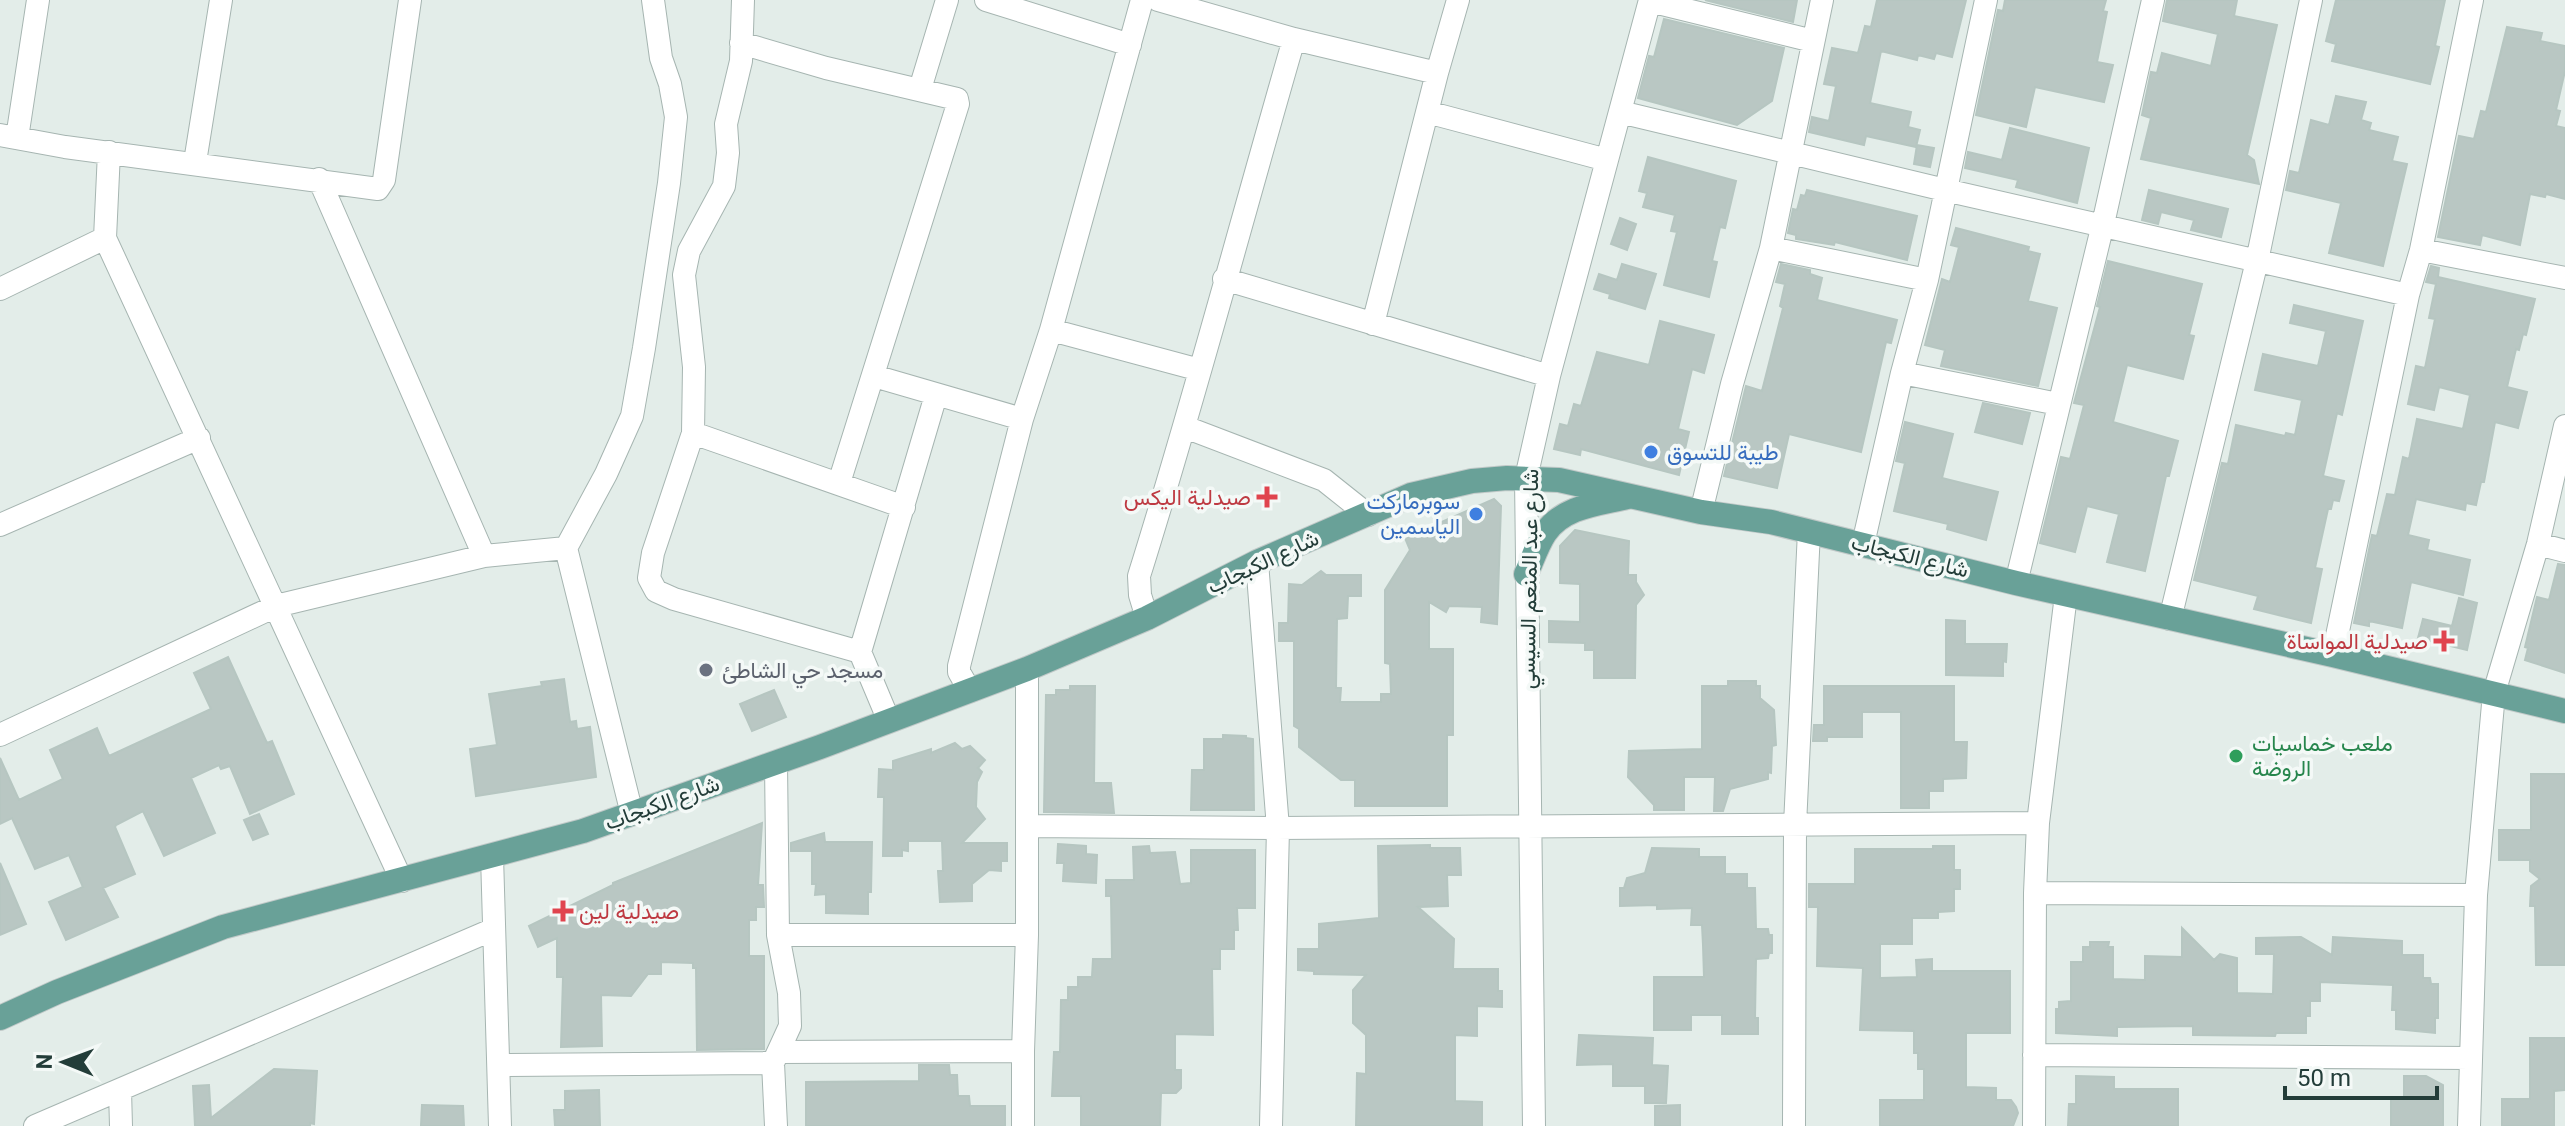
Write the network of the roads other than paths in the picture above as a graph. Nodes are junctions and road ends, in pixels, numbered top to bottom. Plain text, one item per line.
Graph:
1 (38, 0) edge
2 (221, 0) edge
3 (410, 0) edge
4 (653, 0) edge
5 (743, 0) edge
6 (947, 0) edge
7 (986, 0) edge
8 (1142, 0) edge
9 (1158, 0) edge
10 (1458, 0) edge
11 (1650, 0) edge
12 (1822, 0) edge
13 (1986, 0) edge
14 (2153, 0) edge
15 (2311, 0) edge
16 (2472, 0) edge
17 (1294, 39) junction
18 (1813, 41) junction
19 (741, 43) junction
20 (1130, 45) junction
21 (1437, 73) junction
22 (920, 89) junction
23 (1427, 112) junction
24 (1620, 112) junction
25 (9, 136) edge
26 (109, 152) junction
27 (1790, 152) junction
28 (1607, 160) junction
29 (195, 162) junction
30 (319, 179) junction
31 (1945, 190) junction
32 (2103, 224) junction
33 (105, 238) junction
34 (1771, 248) junction
35 (2421, 250) junction
36 (2257, 261) junction
37 (2565, 278) edge
38 (1224, 279) junction
39 (1927, 280) junction
40 (0, 289) edge
41 (2408, 295) junction
42 (1373, 324) junction
43 (1051, 330) junction
44 (1200, 370) junction
45 (1902, 373) junction
46 (874, 376) junction
47 (1549, 376) junction
48 (936, 395) junction
49 (2058, 404) junction
50 (1022, 419) junction
51 (2565, 426) edge
52 (1185, 427) junction
53 (693, 433) junction
54 (199, 438) junction
55 (1526, 478) junction
56 (839, 483) junction
57 (1632, 496) junction
58 (904, 507) junction
59 (1701, 512) junction
60 (1368, 515) junction
61 (0, 525) edge
62 (1809, 531) junction
63 (1863, 544) junction
64 (2538, 544) junction
65 (566, 548) junction
66 (2565, 551) edge
67 (484, 556) junction
68 (1257, 562) junction
69 (1526, 574) junction
70 (2016, 583) junction
71 (2066, 595) junction
72 (276, 606) junction
73 (1147, 618) junction
74 (2170, 619) junction
75 (860, 652) junction
76 (2333, 655) junction
77 (1027, 669) junction
78 (970, 691) junction
79 (2494, 693) junction
80 (2565, 711) edge
81 (889, 721) junction
82 (0, 735) edge
83 (776, 763) junction
84 (632, 814) junction
85 (2038, 823) junction
86 (1795, 825) junction
87 (1028, 826) junction
88 (1529, 826) junction
89 (1278, 828) junction
90 (492, 856) junction
91 (402, 881) junction
92 (2035, 893) junction
93 (2476, 895) junction
94 (494, 929) junction
95 (778, 935) junction
96 (1027, 935) junction
97 (0, 1018) edge
98 (1023, 1051) junction
99 (2034, 1055) junction
100 (776, 1057) junction
101 (2470, 1058) junction
102 (500, 1065) junction
103 (120, 1090) junction
104 (35, 1126) edge
105 (121, 1126) edge
106 (500, 1126) edge
107 (776, 1126) edge
108 (1023, 1126) edge
109 (1271, 1126) edge
110 (1534, 1126) edge
111 (1794, 1126) edge
112 (2034, 1126) edge
113 (2469, 1126) edge

1 - 25 street
2 - 29 street
3 - 30 street
4 - 65 street
5 - 19 street
6 - 22 street
7 - 20 street
8 - 20 street
9 - 17 street
10 - 21 street
11 - 18 street
11 - 24 street, شارع عبد المنعم السيسي
12 - 18 street
13 - 31 street
14 - 32 street
15 - 36 street
16 - 35 street
17 - 21 street
17 - 38 street
18 - 27 street
19 - 22 street
19 - 53 street
20 - 43 street
21 - 23 street
22 - 46 street
23 - 28 street
23 - 42 street
24 - 27 street
24 - 28 street, شارع عبد المنعم السيسي
25 - 26 street
26 - 29 street
26 - 33 street
27 - 31 street
27 - 34 street
28 - 47 street, شارع عبد المنعم السيسي
29 - 30 street
30 - 67 street
31 - 32 street
31 - 39 street
32 - 36 street
32 - 49 street
33 - 40 street
33 - 54 street
34 - 39 street
34 - 59 street
35 - 37 street
35 - 41 street
36 - 41 street
36 - 74 street
38 - 42 street
38 - 44 street
39 - 45 street
41 - 76 street
42 - 47 street
43 - 44 street
43 - 50 street
44 - 52 street
45 - 49 street
45 - 63 street
46 - 48 street
46 - 56 street
47 - 55 street, شارع عبد المنعم السيسي
48 - 50 street
48 - 58 street
49 - 70 street
50 - 78 street
51 - 64 street
52 - 60 street
52 - 73 street
53 - 56 street
53 - 75 street
54 - 61 street
54 - 72 street
55 - 57 main road, شارع الكبجاب
55 - 60 main road, شارع الكبجاب
55 - 69 street, شارع عبد المنعم السيسي
56 - 58 street
57 - 59 main road, شارع الكبجاب
57 - 69 main road
58 - 75 street
59 - 62 main road, شارع الكبجاب
60 - 68 main road, شارع الكبجاب
62 - 63 main road, شارع الكبجاب
62 - 86 street
63 - 70 main road, شارع الكبجاب
64 - 66 street
64 - 79 street
65 - 67 street
65 - 84 street
67 - 72 street
68 - 73 main road, شارع الكبجاب
68 - 89 street
69 - 88 street, شارع عبد المنعم السيسي
70 - 71 main road, شارع الكبجاب
71 - 74 main road, شارع الكبجاب
71 - 85 street
72 - 82 street
72 - 91 street
73 - 77 main road, شارع الكبجاب
74 - 76 main road, شارع الكبجاب
75 - 81 street
76 - 79 main road, شارع الكبجاب
77 - 78 main road, شارع الكبجاب
77 - 87 street
78 - 81 main road, شارع الكبجاب
79 - 80 main road, شارع الكبجاب
79 - 93 street
81 - 83 main road, شارع الكبجاب
83 - 84 main road, شارع الكبجاب
83 - 95 street
84 - 90 main road, شارع الكبجاب
85 - 86 street
85 - 92 street
86 - 88 street
86 - 111 street
87 - 89 street
87 - 96 street
88 - 89 street
88 - 110 street, شارع عبد المنعم السيسي
89 - 109 street
90 - 91 main road, شارع الكبجاب
90 - 94 street
91 - 97 main road, شارع الكبجاب
92 - 93 street
92 - 99 street
93 - 101 street
94 - 102 street
94 - 103 street
95 - 96 street
95 - 100 street
96 - 98 street
98 - 100 street
98 - 108 street
99 - 101 street
99 - 112 street
100 - 102 street
100 - 107 street
101 - 113 street
102 - 106 street
103 - 104 street
103 - 105 street

